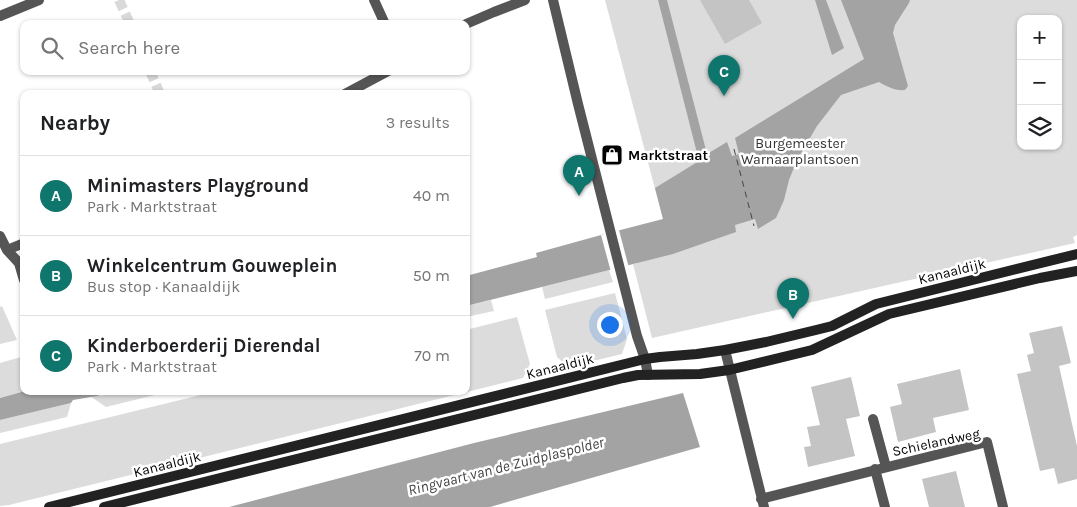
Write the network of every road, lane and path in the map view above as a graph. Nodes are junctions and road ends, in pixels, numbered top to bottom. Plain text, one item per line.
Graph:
1 (39, 0) edge
2 (374, 0) edge
3 (525, 0) edge
4 (553, 0) edge
5 (0, 16) edge
6 (383, 20) edge
7 (470, 22) edge
8 (381, 75) edge
9 (352, 90) edge
10 (0, 236) edge
11 (20, 245) edge
12 (7, 250) junction
13 (1077, 254) edge
14 (20, 266) edge
15 (1077, 271) edge
16 (725, 350) junction
17 (645, 360) junction
18 (730, 370) junction
19 (648, 375) junction
20 (874, 419) dead end
21 (881, 468) junction
22 (763, 503) edge
23 (49, 507) edge
24 (104, 507) edge
25 (885, 507) edge
26 (1004, 507) edge

1 - 5 street
2 - 6 street
3 - 7 street
4 - 17 street
8 - 9 street
10 - 12 street
11 - 12 street
12 - 14 street
13 - 16 main road, Kanaaldijk
15 - 18 main road, Kanaaldijk
16 - 17 main road, Kanaaldijk
16 - 18 street, Schielandweg
17 - 19 street
17 - 23 main road, Kanaaldijk
18 - 19 main road, Kanaaldijk
18 - 22 street, Schielandweg
19 - 24 main road, Kanaaldijk
20 - 21 street, Schielandweg
21 - 22 street, Schielandweg
21 - 25 street, Schielandweg
21 - 26 street, Schielandweg

